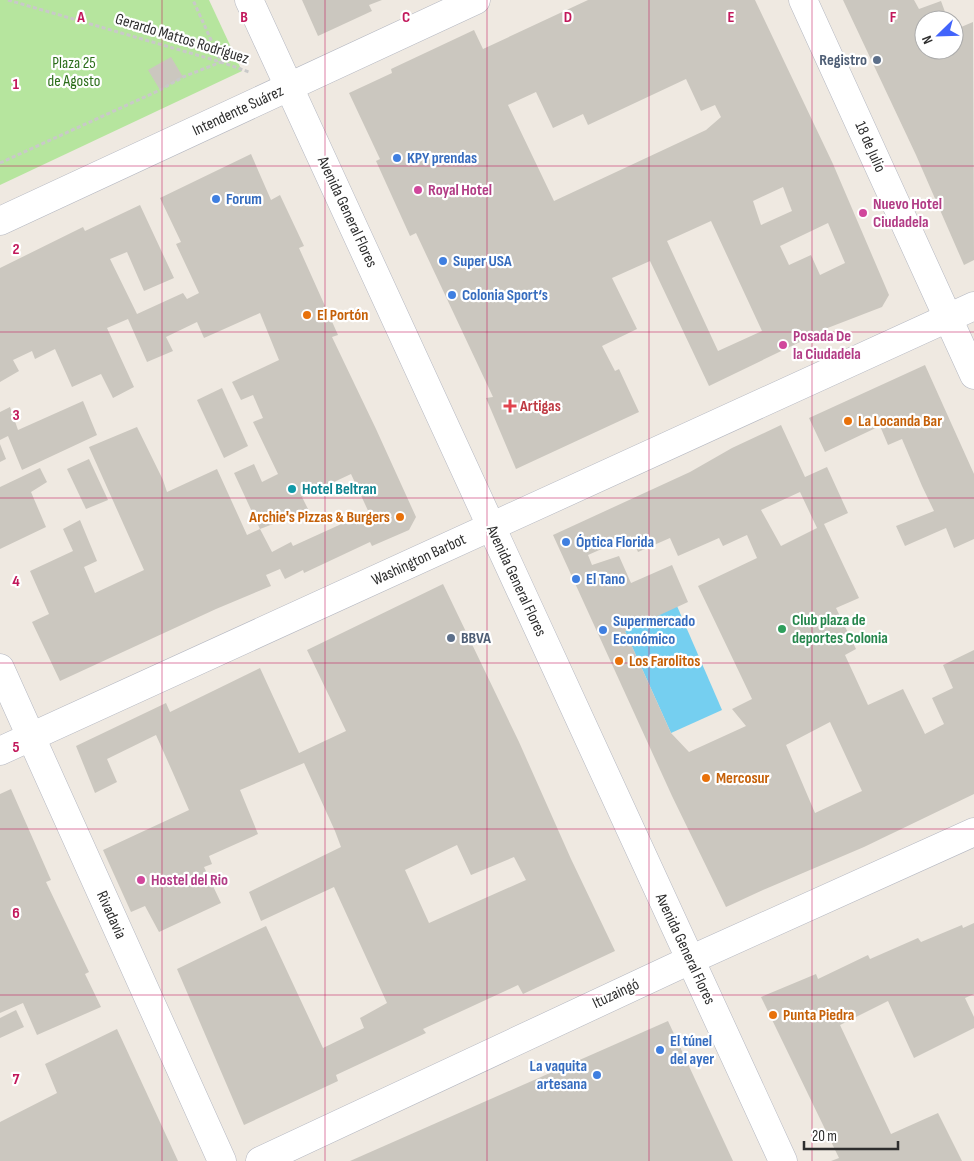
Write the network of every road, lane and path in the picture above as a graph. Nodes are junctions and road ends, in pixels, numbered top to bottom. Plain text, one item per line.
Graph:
1 (8, 0) edge
2 (193, 0) edge
3 (249, 0) edge
4 (476, 0) edge
5 (803, 0) edge
6 (221, 62) junction
7 (289, 87) junction
8 (0, 163) edge
9 (0, 221) edge
10 (974, 306) edge
11 (948, 318) junction
12 (974, 375) edge
13 (491, 527) junction
14 (0, 668) edge
15 (31, 737) junction
16 (0, 751) edge
17 (974, 832) edge
18 (690, 960) junction
19 (222, 1161) edge
20 (260, 1161) edge
21 (783, 1161) edge

1 - 6 path, Gerardo Mattos Rodríguez
2 - 6 path
3 - 7 street, Avenida General Flores
4 - 7 street, Intendente Suárez
5 - 11 street, 18 de Julio
6 - 7 path, Gerardo Mattos Rodríguez
6 - 8 path
7 - 9 street, Intendente Suárez
7 - 13 street, Avenida General Flores
10 - 11 street, Washington Barbot
11 - 12 street, 18 de Julio
11 - 13 street, Washington Barbot
13 - 15 street, Washington Barbot
13 - 18 street, Avenida General Flores
14 - 15 street, Rivadavia
15 - 16 street, Washington Barbot
15 - 19 street, Rivadavia
17 - 18 street, Ituzaingó
18 - 20 street, Ituzaingó
18 - 21 street, Avenida General Flores

